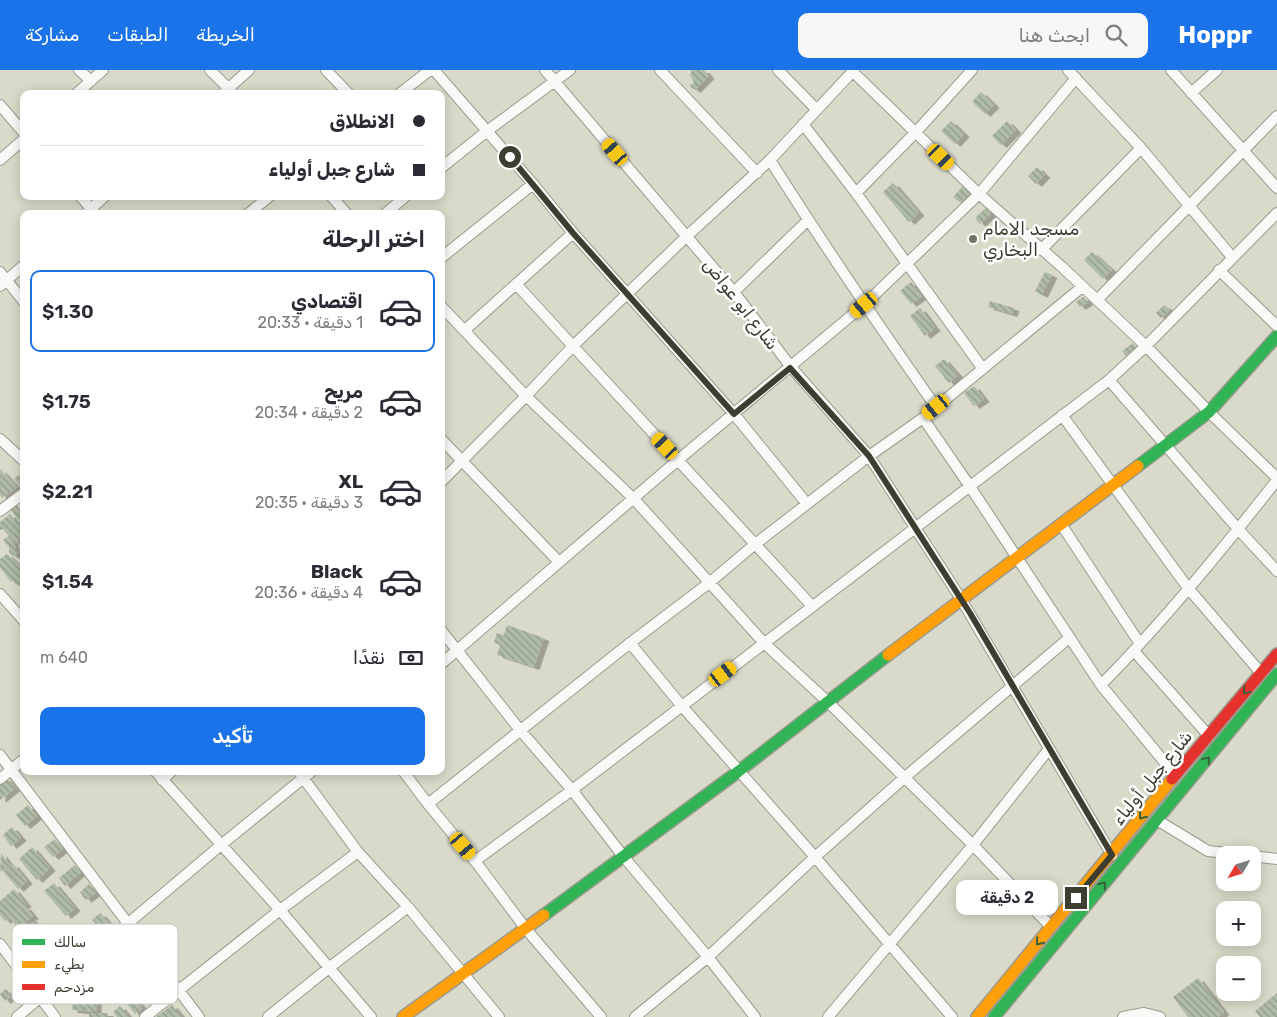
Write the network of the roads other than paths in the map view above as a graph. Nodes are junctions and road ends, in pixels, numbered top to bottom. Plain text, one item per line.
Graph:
1 (79, 70) edge
2 (103, 70) edge
3 (210, 70) edge
4 (250, 70) edge
5 (326, 70) edge
6 (432, 70) edge
7 (545, 70) edge
8 (570, 70) edge
9 (660, 70) edge
10 (778, 70) edge
11 (972, 70) edge
12 (1068, 70) edge
13 (1171, 70) edge
14 (1217, 70) edge
15 (854, 71) edge
16 (1076, 78) junction
17 (90, 81) junction
18 (555, 82) junction
19 (80, 90) edge
20 (226, 90) edge
21 (230, 90) edge
22 (345, 90) edge
23 (404, 90) edge
24 (1191, 93) junction
25 (0, 105) edge
26 (816, 109) junction
27 (1277, 116) edge
28 (803, 124) junction
29 (20, 128) edge
30 (487, 130) junction
31 (916, 132) junction
32 (20, 142) edge
33 (1141, 148) junction
34 (1244, 149) junction
35 (0, 160) edge
36 (770, 160) junction
37 (445, 165) edge
38 (757, 173) junction
39 (534, 184) junction
40 (1277, 188) edge
41 (856, 193) junction
42 (979, 194) junction
43 (101, 200) edge
44 (265, 200) edge
45 (335, 200) edge
46 (401, 200) edge
47 (1189, 207) junction
48 (92, 210) edge
49 (253, 210) edge
50 (343, 210) edge
51 (390, 210) edge
52 (1277, 212) edge
53 (808, 220) junction
54 (573, 233) junction
55 (687, 236) junction
56 (1042, 250) junction
57 (445, 255) edge
58 (1232, 258) junction
59 (908, 263) junction
60 (20, 268) edge
61 (1218, 270) junction
62 (2, 279) edge
63 (516, 284) junction
64 (1082, 287) junction
65 (734, 292) junction
66 (627, 293) junction
67 (20, 298) edge
68 (1097, 300) junction
69 (864, 305) junction
70 (445, 310) edge
71 (1277, 326) edge
72 (465, 330) junction
73 (1277, 336) edge
74 (573, 346) junction
75 (1146, 346) junction
76 (790, 368) junction
77 (983, 369) junction
78 (1109, 380) junction
79 (526, 396) junction
80 (936, 407) junction
81 (1209, 412) junction
82 (734, 414) junction
83 (1062, 415) junction
84 (922, 418) junction
85 (0, 439) edge
86 (1165, 443) junction
87 (445, 444) edge
88 (869, 456) junction
89 (20, 457) edge
90 (678, 460) junction
91 (462, 461) junction
92 (445, 478) edge
93 (1277, 479) edge
94 (1113, 484) junction
95 (969, 485) junction
96 (20, 496) edge
97 (634, 499) junction
98 (807, 504) junction
99 (0, 511) edge
100 (1061, 524) junction
101 (915, 527) junction
102 (1238, 529) junction
103 (754, 545) junction
104 (1017, 556) junction
105 (559, 562) junction
106 (1277, 571) edge
107 (709, 583) junction
108 (1188, 588) junction
109 (0, 594) edge
110 (961, 599) junction
111 (812, 606) junction
112 (20, 608) edge
113 (15, 612) junction
114 (20, 617) edge
115 (445, 635) edge
116 (1069, 638) junction
117 (630, 643) junction
118 (764, 643) junction
119 (1137, 647) junction
120 (458, 650) junction
121 (1277, 654) edge
122 (445, 661) edge
123 (1261, 673) junction
124 (1277, 674) edge
125 (1013, 685) junction
126 (1101, 685) junction
127 (828, 702) junction
128 (681, 705) junction
129 (520, 730) junction
130 (1209, 736) junction
131 (1049, 750) junction
132 (0, 755) edge
133 (20, 763) edge
134 (12, 770) junction
135 (739, 771) junction
136 (158, 775) edge
137 (168, 775) edge
138 (301, 775) edge
139 (407, 775) edge
140 (1175, 775) junction
141 (904, 778) junction
142 (0, 779) edge
143 (162, 780) junction
144 (572, 790) junction
145 (428, 804) junction
146 (1157, 820) junction
147 (973, 844) junction
148 (221, 845) junction
149 (358, 852) junction
150 (1216, 852) edge
151 (1112, 855) junction
152 (624, 856) junction
153 (816, 857) junction
154 (1261, 857) edge
155 (1277, 858) edge
156 (475, 860) junction
157 (408, 907) junction
158 (280, 910) junction
159 (128, 923) joint
160 (1052, 927) junction
161 (526, 929) junction
162 (890, 943) junction
163 (0, 944) edge
164 (708, 957) junction
165 (12, 960) edge
166 (330, 967) junction
167 (462, 974) junction
168 (178, 990) joint
169 (32, 1004) edge
170 (45, 1004) edge
171 (161, 1004) edge
172 (748, 1015) edge
173 (17, 1017) edge
174 (55, 1017) edge
175 (145, 1017) edge
176 (199, 1017) edge
177 (268, 1017) edge
178 (371, 1017) edge
179 (403, 1017) edge
180 (499, 1017) edge
181 (600, 1017) edge
182 (635, 1017) edge
183 (828, 1017) edge
184 (952, 1017) edge
185 (977, 1017) edge
186 (994, 1017) edge
187 (1123, 1017) edge
188 (1160, 1017) edge

1 - 17 street
2 - 17 street
3 - 20 street
4 - 21 street
5 - 22 street
6 - 23 street
6 - 30 street
7 - 18 street, شارع ابو عواض
8 - 18 street
9 - 38 street
10 - 26 street
11 - 31 street
12 - 16 street
13 - 24 street
14 - 24 street
15 - 26 street
15 - 31 street
16 - 33 street
16 - 42 street
17 - 19 street
18 - 30 street
18 - 55 street, شارع ابو عواض
24 - 34 street
25 - 29 street
26 - 28 street
27 - 34 street
28 - 36 street
28 - 41 street
30 - 37 street
30 - 39 street
31 - 41 street
31 - 42 street
32 - 35 street
33 - 47 street
33 - 56 street
34 - 40 street
34 - 47 street
36 - 38 street
36 - 53 street
38 - 55 street
39 - 54 street
39 - 57 street
41 - 59 street
42 - 56 street
42 - 59 street
43 - 48 street
44 - 49 street
45 - 50 street
46 - 51 street
47 - 58 street
47 - 68 street
52 - 58 street
53 - 65 street
53 - 69 street
54 - 63 street
54 - 66 street
55 - 65 street, شارع ابو عواض
55 - 66 street
56 - 64 street
58 - 61 street
59 - 69 street
59 - 77 street
60 - 62 street
61 - 71 street
61 - 75 street
62 - 67 street
63 - 72 street
63 - 74 street
64 - 68 street
64 - 77 street
65 - 76 street, شارع ابو عواض
66 - 74 street
66 - 82 street
68 - 75 street
69 - 76 street
69 - 80 street
70 - 72 street
72 - 79 street
73 - 81 street
74 - 79 street
74 - 90 street
75 - 78 street
75 - 81 street
76 - 82 street
76 - 88 street, شارع ابو عواض
77 - 80 street
78 - 83 street
78 - 86 street
79 - 91 street
79 - 97 street
80 - 84 street
81 - 86 street
81 - 93 street
82 - 90 street
82 - 98 street
83 - 94 street
83 - 95 street
84 - 88 street
84 - 95 street
85 - 89 street
86 - 94 street
86 - 102 street
87 - 91 street
88 - 98 street
88 - 101 street, شارع ابو عواض
90 - 97 street
90 - 103 street
91 - 92 street
91 - 105 street
93 - 102 street
94 - 100 street
94 - 108 street
95 - 101 street
95 - 104 street
96 - 99 street
97 - 105 street
97 - 107 street
98 - 103 street
100 - 104 street
100 - 119 street
101 - 110 street, شارع ابو عواض
101 - 111 street
102 - 106 street
102 - 108 street
103 - 107 street
103 - 111 street
104 - 110 street
104 - 116 street
105 - 120 street
107 - 117 street
107 - 118 street
108 - 119 street
108 - 123 street
109 - 113 street
110 - 125 street, شارع ابو عواض
110 - 127 street
111 - 118 street
112 - 113 street
113 - 114 street
115 - 120 street
116 - 125 street
116 - 126 street
117 - 128 street
117 - 129 street
118 - 127 street
118 - 128 street
119 - 126 street
119 - 130 street
120 - 122 street
120 - 129 street
121 - 123 street, شارع جبل أولياء
123 -> 130 street, شارع جبل أولياء
146 -> 124 street, شارع جبل أولياء
125 - 131 street, شارع ابو عواض
125 - 141 street
126 - 140 street
127 - 135 street
127 - 141 street
128 - 135 street
128 - 144 street
129 - 144 street
129 - 145 street
130 - 140 street, شارع جبل أولياء
131 - 147 street
131 - 151 street, شارع ابو عواض
132 - 134 street
133 - 134 street
134 - 142 street
134 - 159 street
135 - 152 street
135 - 153 street
136 - 143 street
137 - 143 street
138 - 148 street
138 - 149 street
139 - 145 street
140 -> 151 street, شارع جبل أولياء
141 - 147 street
141 - 153 street
143 - 148 street
144 - 152 street
144 - 156 street
145 - 156 street
146 - 150 street
186 -> 146 street, شارع جبل أولياء
147 - 160 street
147 - 162 street
148 - 158 street
148 - 159 street
149 - 157 street
149 - 158 street
151 - 160 street, شارع جبل أولياء
152 - 161 street
152 - 164 street
153 - 162 street
153 - 164 street
154 - 155 street
156 - 161 street
157 - 166 street
157 - 167 street
158 - 166 street
158 - 168 street
160 -> 185 street, شارع جبل أولياء
161 - 167 street
161 - 181 street
162 - 183 street
162 - 184 street
163 - 165 street
164 - 172 street
164 - 182 street
166 - 177 street
166 - 178 street
167 - 179 street
167 - 180 street
168 - 176 street
169 - 173 street
170 - 174 street
171 - 175 street
187 - 188 street

